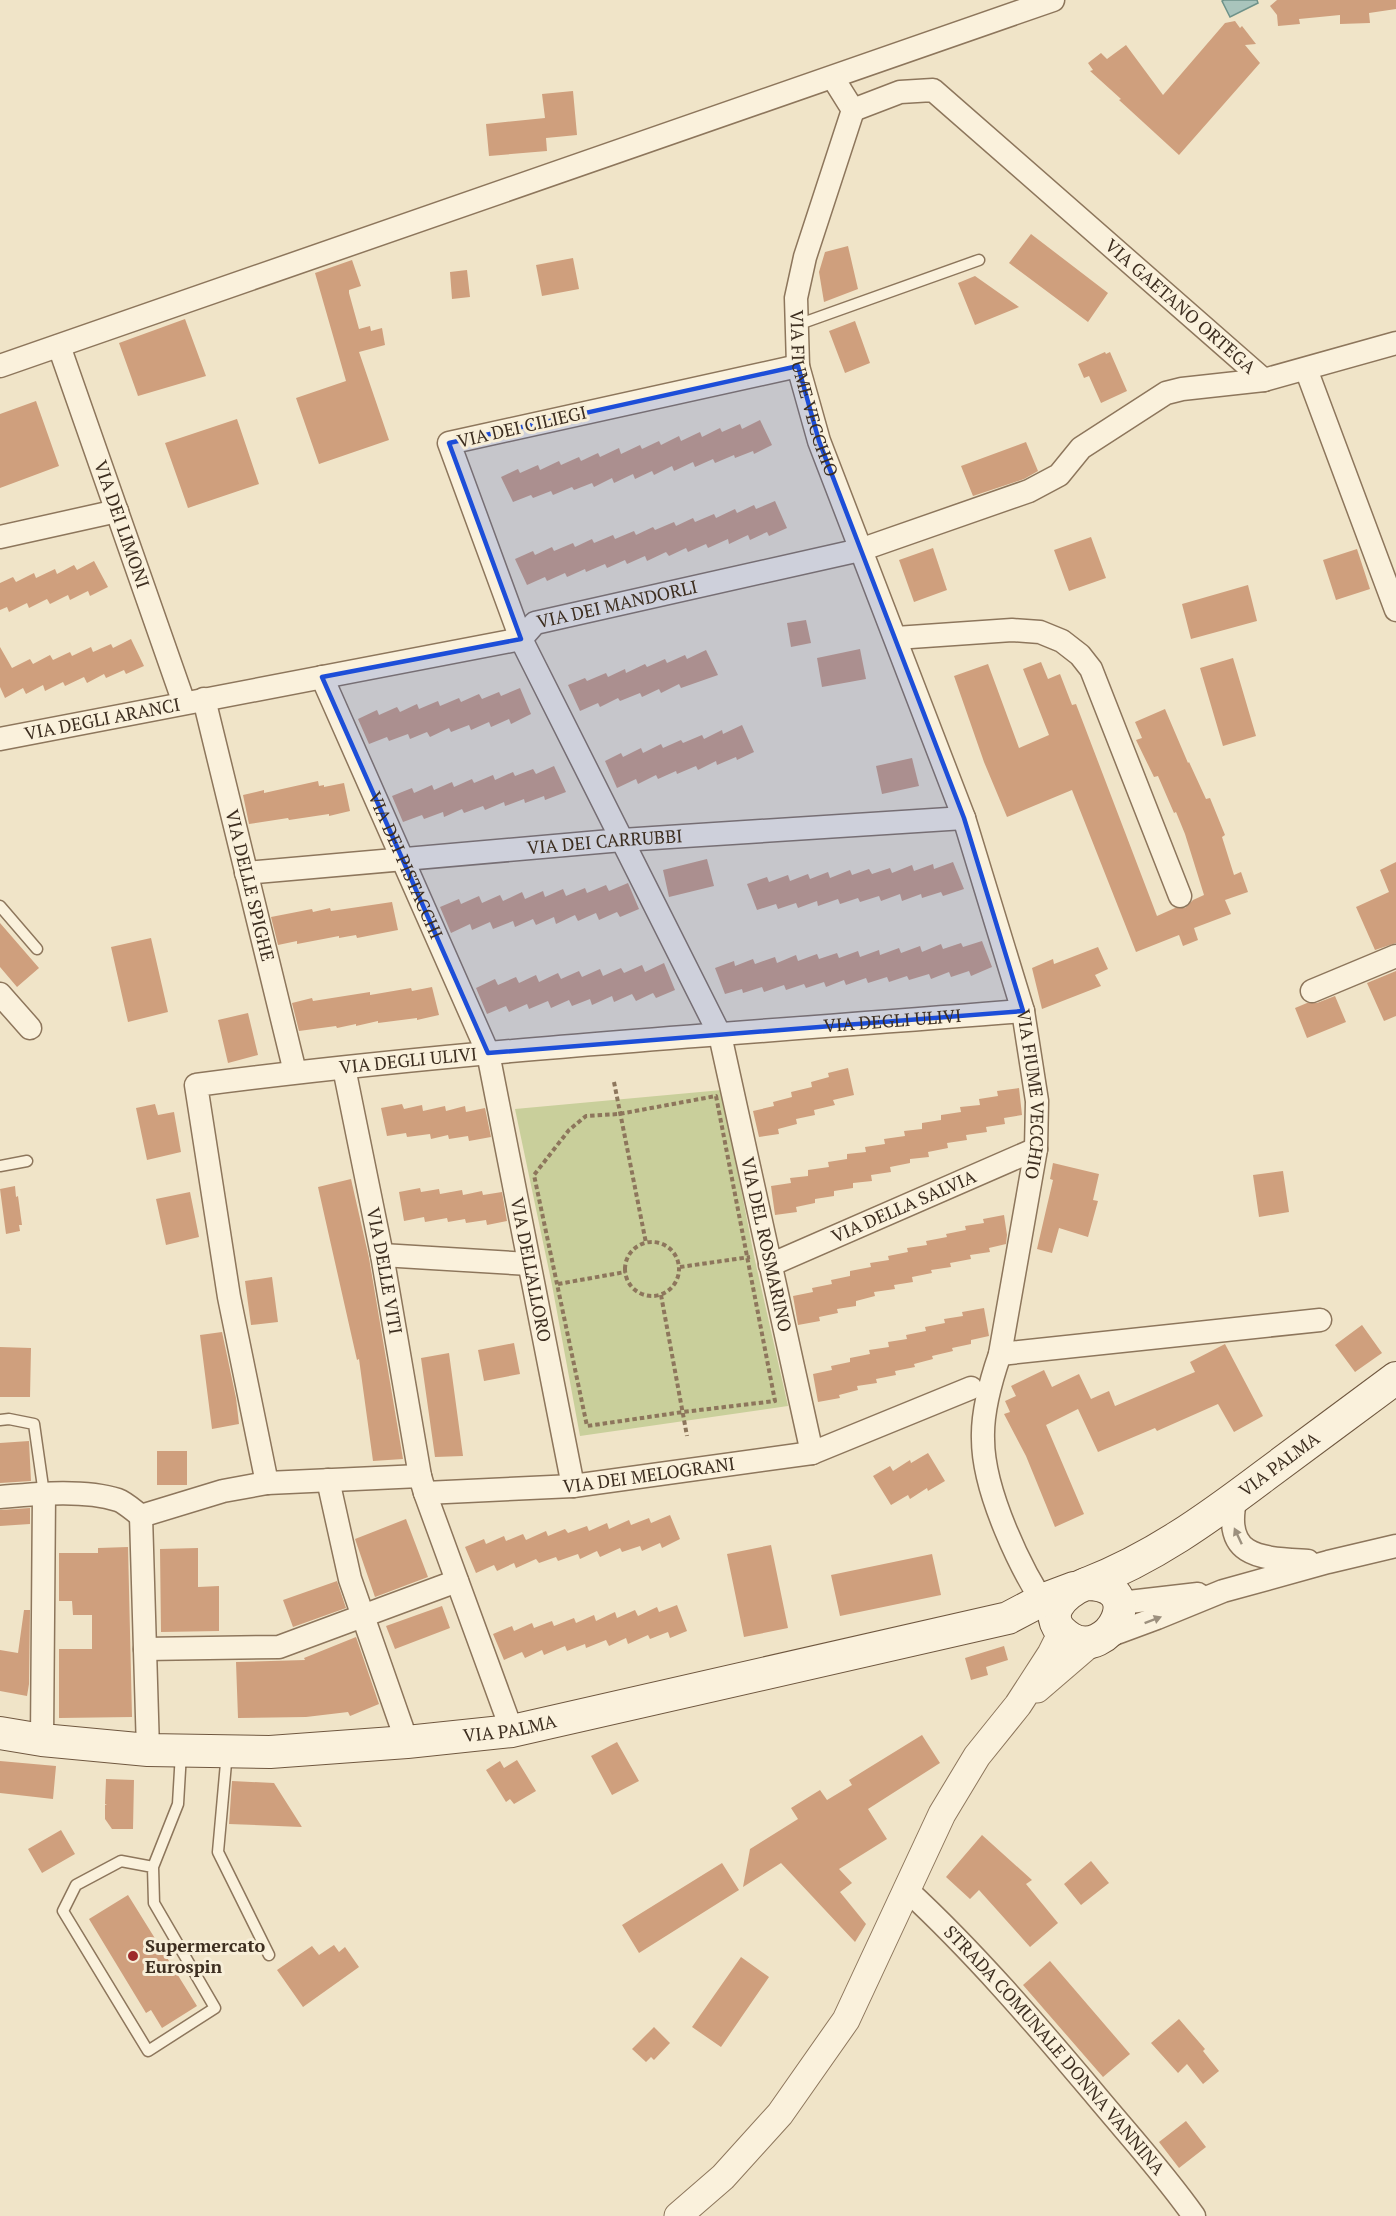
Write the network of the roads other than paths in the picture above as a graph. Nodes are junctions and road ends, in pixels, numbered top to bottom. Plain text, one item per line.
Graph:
1 (1053, 0) edge
2 (833, 78) junction
3 (853, 110) junction
4 (979, 260) dead end
5 (797, 325) junction
6 (1396, 343) edge
7 (59, 346) junction
8 (0, 366) edge
9 (798, 366) junction
10 (1306, 369) junction
11 (1264, 380) junction
12 (117, 511) junction
13 (0, 537) edge
14 (860, 550) junction
15 (1394, 598) edge
16 (896, 638) junction
17 (520, 639) junction
18 (322, 677) junction
19 (194, 701) junction
20 (0, 739) edge
21 (964, 818) junction
22 (622, 840) junction
23 (402, 859) junction
24 (246, 873) junction
25 (1180, 896) dead end
26 (0, 906) edge
27 (37, 949) dead end
28 (1396, 956) edge
29 (1312, 991) dead end
30 (0, 994) edge
31 (1023, 1011) junction
32 (30, 1028) dead end
33 (720, 1035) junction
34 (488, 1053) junction
35 (344, 1068) junction
36 (295, 1072) junction
37 (1036, 1149) junction
38 (27, 1161) dead end
39 (0, 1166) edge
40 (382, 1255) junction
41 (762, 1259) junction
42 (529, 1264) junction
43 (1320, 1320) dead end
44 (1000, 1354) junction
45 (1396, 1378) edge
46 (971, 1388) dead end
47 (0, 1420) edge
48 (812, 1453) junction
49 (328, 1480) junction
50 (267, 1483) junction
51 (423, 1485) junction
52 (573, 1486) junction
53 (44, 1494) junction
54 (0, 1497) edge
55 (1236, 1497) junction
56 (141, 1516) junction
57 (1396, 1546) edge
58 (1162, 1548) junction
59 (1020, 1559) junction
60 (1328, 1562) junction
61 (457, 1581) junction
62 (1079, 1587) junction
63 (1223, 1591) junction
64 (1119, 1601) junction
65 (363, 1617) junction
66 (1008, 1618) junction
67 (1055, 1621) junction
68 (1096, 1640) junction
69 (145, 1648) junction
70 (1018, 1705) junction
71 (512, 1731) junction
72 (0, 1733) edge
73 (42, 1740) junction
74 (407, 1742) junction
75 (148, 1750) junction
76 (181, 1752) junction
77 (227, 1752) junction
78 (153, 1867) junction
79 (907, 1890) junction
80 (269, 1955) dead end
81 (678, 2216) edge
82 (1194, 2216) edge

1 - 2 street
2 - 3 street
2 - 7 street
3 - 5 street, VIA FIUME VECCHIO
3 - 11 street, VIA GAETANO ORTEGA
4 - 5 lane
5 - 9 street, VIA FIUME VECCHIO
6 - 10 street, VIA GAETANO ORTEGA
7 - 8 street
7 - 12 street, VIA DEI LIMONI
9 - 14 street, VIA FIUME VECCHIO
9 - 17 street, VIA DEI CILIEGI
10 - 11 street, VIA GAETANO ORTEGA
10 - 15 street
11 - 14 street, VIA DEI MANDORLI
12 - 13 street
12 - 19 street, VIA DEI LIMONI
14 - 16 street, VIA FIUME VECCHIO
14 - 17 street, VIA DEI MANDORLI
16 - 21 street, VIA FIUME VECCHIO
16 - 25 street
17 - 18 street, VIA DEI MANDORLI
17 - 22 street, VIA DEL ROSMARINO
18 - 19 street, VIA DEI MANDORLI
18 - 23 street, VIA DEI PISTACCHI
19 - 20 street, VIA DEGLI ARANCI
19 - 24 street, VIA DELLE SPIGHE
21 - 22 street, VIA DEI CARRUBBI
21 - 31 street, VIA FIUME VECCHIO
22 - 23 street, VIA DEI CARRUBBI
22 - 33 street, VIA DEL ROSMARINO
23 - 24 street, VIA DEI CARRUBBI
23 - 34 street, VIA DEI PISTACCHI
24 - 36 street, VIA DELLE SPIGHE
26 - 27 lane
28 - 29 street
30 - 32 street
31 - 33 street, VIA DEGLI ULIVI
31 - 37 street, VIA FIUME VECCHIO
33 - 34 street, VIA DEGLI ULIVI
33 - 41 street, VIA DEL ROSMARINO
34 - 35 street, VIA DEGLI ULIVI
34 - 42 street, VIA DELL'ALLORO
35 - 36 street, VIA DEGLI ULIVI
35 - 40 street, VIA DELLE VITI
36 - 50 street, VIA DEGLI ULIVI
37 - 41 street, VIA DELLA SALVIA
37 - 44 street, VIA FIUME VECCHIO
38 - 39 lane
40 - 42 street
40 - 51 street, VIA DELLE VITI
41 - 48 street, VIA DEL ROSMARINO
42 - 52 street, VIA DELL'ALLORO
43 - 44 street
44 - 59 street, VIA FIUME VECCHIO
45 - 55 main road, VIA PALMA
46 - 48 street, VIA DEI MELOGRANI
47 - 53 lane
48 - 52 street, VIA DEI MELOGRANI
49 - 50 street, VIA DEI MELOGRANI
49 - 51 street, VIA DEI MELOGRANI
49 - 65 street
50 - 56 street, VIA DEI MELOGRANI
51 - 52 street, VIA DEI MELOGRANI
51 - 61 street, VIA DELLE VITI
53 - 54 street
53 - 56 street
53 - 73 street
55 - 58 main road, VIA PALMA
60 -> 55 street
56 - 69 street
57 - 60 street
58 - 62 main road
58 - 64 main road
59 - 62 street
59 - 66 street
59 - 67 street, VIA FIUME VECCHIO
60 - 63 street
61 - 65 street
61 - 71 street, VIA DELLE VITI
62 - 64 main road
62 - 67 main road
63 - 64 street
68 -> 63 street
64 - 68 main road
65 - 69 street
65 - 74 street
66 - 67 main road, VIA PALMA
66 - 71 main road, VIA PALMA
67 - 68 main road
67 - 70 street
68 - 70 street
69 - 75 street
70 - 79 street
71 - 74 main road, VIA PALMA
72 - 73 main road, VIA PALMA
73 - 75 main road, VIA PALMA
74 - 77 main road, VIA PALMA
75 - 76 main road, VIA PALMA
76 - 77 main road, VIA PALMA
76 - 78 lane
77 - 80 lane
78 - 78 lane
79 - 81 street
79 - 82 street, STRADA COMUNALE DONNA VANNINA

